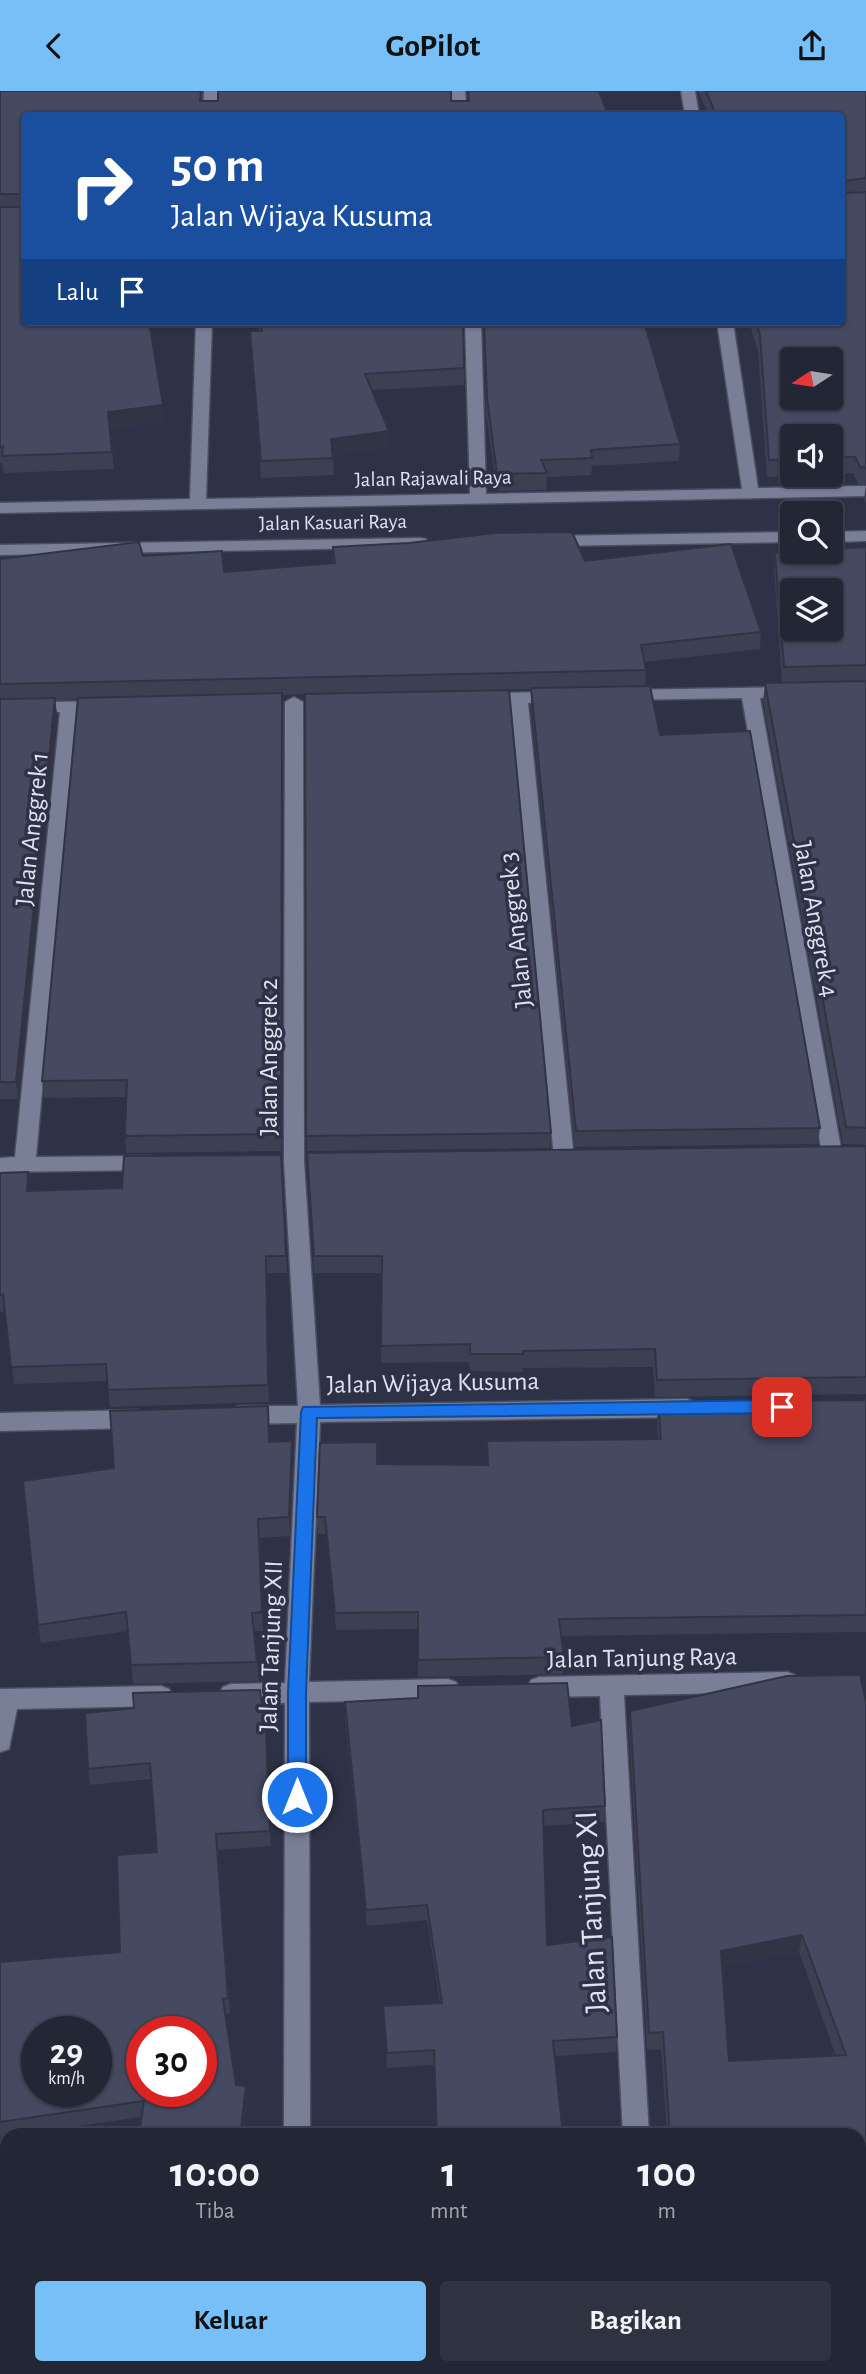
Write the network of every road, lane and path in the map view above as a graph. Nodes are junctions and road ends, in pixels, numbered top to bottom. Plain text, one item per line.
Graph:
1 (211, 91) edge
2 (458, 91) edge
3 (688, 91) edge
4 (210, 112) edge
5 (460, 112) edge
6 (692, 112) edge
7 (204, 326) edge
8 (472, 326) edge
9 (727, 326) edge
10 (866, 491) edge
11 (751, 493) junction
12 (478, 498) junction
13 (198, 504) junction
14 (0, 508) edge
15 (866, 536) edge
16 (780, 537) edge
17 (843, 537) edge
18 (528, 542) edge
19 (431, 543) edge
20 (0, 550) edge
21 (814, 691) edge
22 (750, 693) junction
23 (614, 696) edge
24 (573, 697) edge
25 (519, 698) junction
26 (466, 699) edge
27 (294, 702) dead end
28 (122, 706) edge
29 (69, 707) junction
30 (0, 708) edge
31 (832, 1154) junction
32 (855, 1154) edge
33 (805, 1155) edge
34 (537, 1158) edge
35 (267, 1161) edge
36 (301, 1161) junction
37 (173, 1163) edge
38 (0, 1165) edge
39 (25, 1165) junction
40 (713, 1408) edge
41 (309, 1412) junction
42 (214, 1416) edge
43 (159, 1418) edge
44 (0, 1422) edge
45 (812, 1681) edge
46 (611, 1686) junction
47 (515, 1688) edge
48 (474, 1689) edge
49 (297, 1693) junction
50 (186, 1695) edge
51 (214, 1695) edge
52 (3, 1699) edge
53 (0, 1742) edge
54 (297, 2128) edge
55 (636, 2128) edge

1 - 4 street
2 - 5 street
3 - 6 street
7 - 13 street
8 - 12 street
9 - 11 street
10 - 11 street, Jalan Rajawali Raya
11 - 12 street, Jalan Rajawali Raya
12 - 13 street, Jalan Rajawali Raya
13 - 14 street, Jalan Rajawali Raya
15 - 17 street
16 - 18 street
19 - 20 street, Jalan Kasuari Raya
21 - 22 street
22 - 23 street
22 - 31 street, Jalan Anggrek 4
24 - 25 street
25 - 26 street
25 - 34 street, Jalan Anggrek 3
27 - 36 street, Jalan Anggrek 2
28 - 29 street
29 - 30 street
29 - 39 street, Jalan Anggrek 1
31 - 32 street
31 - 33 street
35 - 36 street
36 - 41 street, Jalan Anggrek 2
37 - 39 street
38 - 39 street
40 - 41 street, Jalan Wijaya Kusuma
41 - 42 street, Jalan Wijaya Kusuma
41 - 49 street, Jalan Tanjung XII
43 - 44 street
45 - 46 street, Jalan Tanjung Raya
46 - 47 street, Jalan Tanjung Raya
46 - 55 street, Jalan Tanjung XI
48 - 49 street
49 - 51 street
49 - 54 street, Jalan Tanjung XII
50 - 52 street
52 - 53 street

